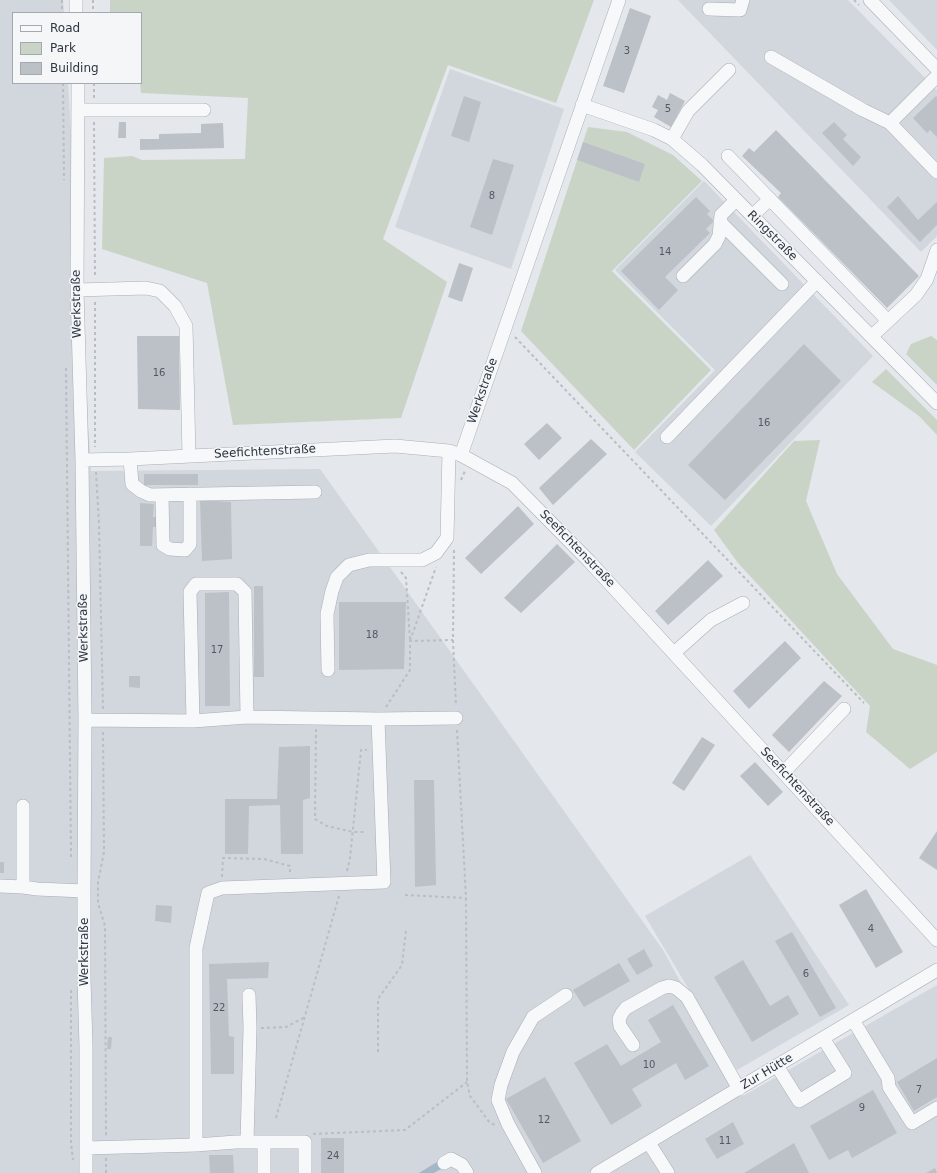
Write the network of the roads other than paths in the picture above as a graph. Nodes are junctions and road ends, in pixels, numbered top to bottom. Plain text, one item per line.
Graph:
1 (76, 0) edge
2 (619, 0) edge
3 (743, 0) edge
4 (870, 0) edge
5 (709, 9) dead end
6 (76, 12) edge
7 (771, 56) dead end
8 (937, 69) edge
9 (729, 70) dead end
10 (937, 76) edge
11 (78, 84) edge
12 (582, 105) junction
13 (78, 110) junction
14 (204, 110) dead end
15 (890, 123) junction
16 (672, 139) junction
17 (728, 156) dead end
18 (937, 172) edge
19 (770, 199) junction
20 (736, 200) junction
21 (752, 216) junction
22 (720, 222) junction
23 (937, 250) edge
24 (683, 276) dead end
25 (817, 281) junction
26 (782, 284) dead end
27 (76, 290) junction
28 (888, 321) junction
29 (872, 336) junction
30 (937, 403) edge
31 (667, 436) dead end
32 (459, 455) junction
33 (189, 456) junction
34 (130, 459) junction
35 (82, 460) junction
36 (315, 492) dead end
37 (190, 494) junction
38 (162, 495) junction
39 (744, 603) dead end
40 (674, 653) junction
41 (328, 670) dead end
42 (844, 709) dead end
43 (247, 717) junction
44 (382, 718) junction
45 (456, 718) road end
46 (85, 720) junction
47 (193, 720) junction
48 (784, 772) junction
49 (23, 806) dead end
50 (0, 886) edge
51 (23, 887) junction
52 (37, 889) junction
53 (84, 891) junction
54 (0, 893) edge
55 (937, 940) edge
56 (937, 970) edge
57 (249, 995) dead end
58 (566, 995) dead end
59 (853, 1020) junction
60 (823, 1038) junction
61 (633, 1045) dead end
62 (777, 1066) junction
63 (739, 1089) junction
64 (937, 1108) edge
65 (247, 1142) junction
66 (264, 1142) junction
67 (649, 1143) junction
68 (196, 1145) junction
69 (86, 1148) junction
70 (444, 1163) dead end
71 (86, 1173) edge
72 (264, 1173) edge
73 (305, 1173) edge
74 (467, 1173) edge
75 (535, 1173) edge
76 (597, 1173) edge
77 (668, 1173) edge

1 - 6 street
2 - 12 street
3 - 5 street
4 - 8 street
7 - 15 street
9 - 16 street
10 - 15 street
11 - 13 street, Werkstraße
12 - 16 street, Ringstraße
12 - 32 street, Werkstraße
13 - 14 street
13 - 27 street, Werkstraße
15 - 18 street
16 - 20 street, Ringstraße
17 - 19 street
19 - 21 street
19 - 28 street
20 - 21 street, Ringstraße
20 - 22 street
21 - 25 street, Ringstraße
22 - 24 street
22 - 26 street
23 - 28 street
25 - 29 street, Ringstraße
25 - 31 street
27 - 33 street
27 - 35 street, Werkstraße
28 - 29 street
29 - 30 street, Ringstraße
32 - 33 street, Seefichtenstraße
32 - 40 street, Seefichtenstraße
32 - 41 street, Werkstraße
33 - 34 street, Seefichtenstraße
34 - 35 street, Seefichtenstraße
34 - 38 street
35 - 46 street, Werkstraße
36 - 37 street
37 - 38 street
37 - 38 street
39 - 40 street
40 - 48 street, Seefichtenstraße
42 - 48 street
43 - 44 street
43 - 47 street
43 - 47 street
44 - 45 street
44 - 68 street
46 - 47 street
46 - 53 street, Werkstraße
48 - 55 street, Seefichtenstraße
49 - 51 street
50 - 51 street
51 - 52 street
52 - 53 street
52 - 54 street
53 - 69 street, Werkstraße
56 - 59 street, Zur Hütte
57 - 65 street
58 - 75 street
59 - 60 street, Zur Hütte
59 - 64 street
60 - 62 street, Zur Hütte
60 - 62 street
61 - 63 street
62 - 63 street, Zur Hütte
63 - 67 street, Zur Hütte
65 - 66 street
65 - 68 street
66 - 72 street
66 - 73 street
67 - 76 street, Zur Hütte
67 - 77 street
68 - 69 street
69 - 71 street, Werkstraße
70 - 74 street

